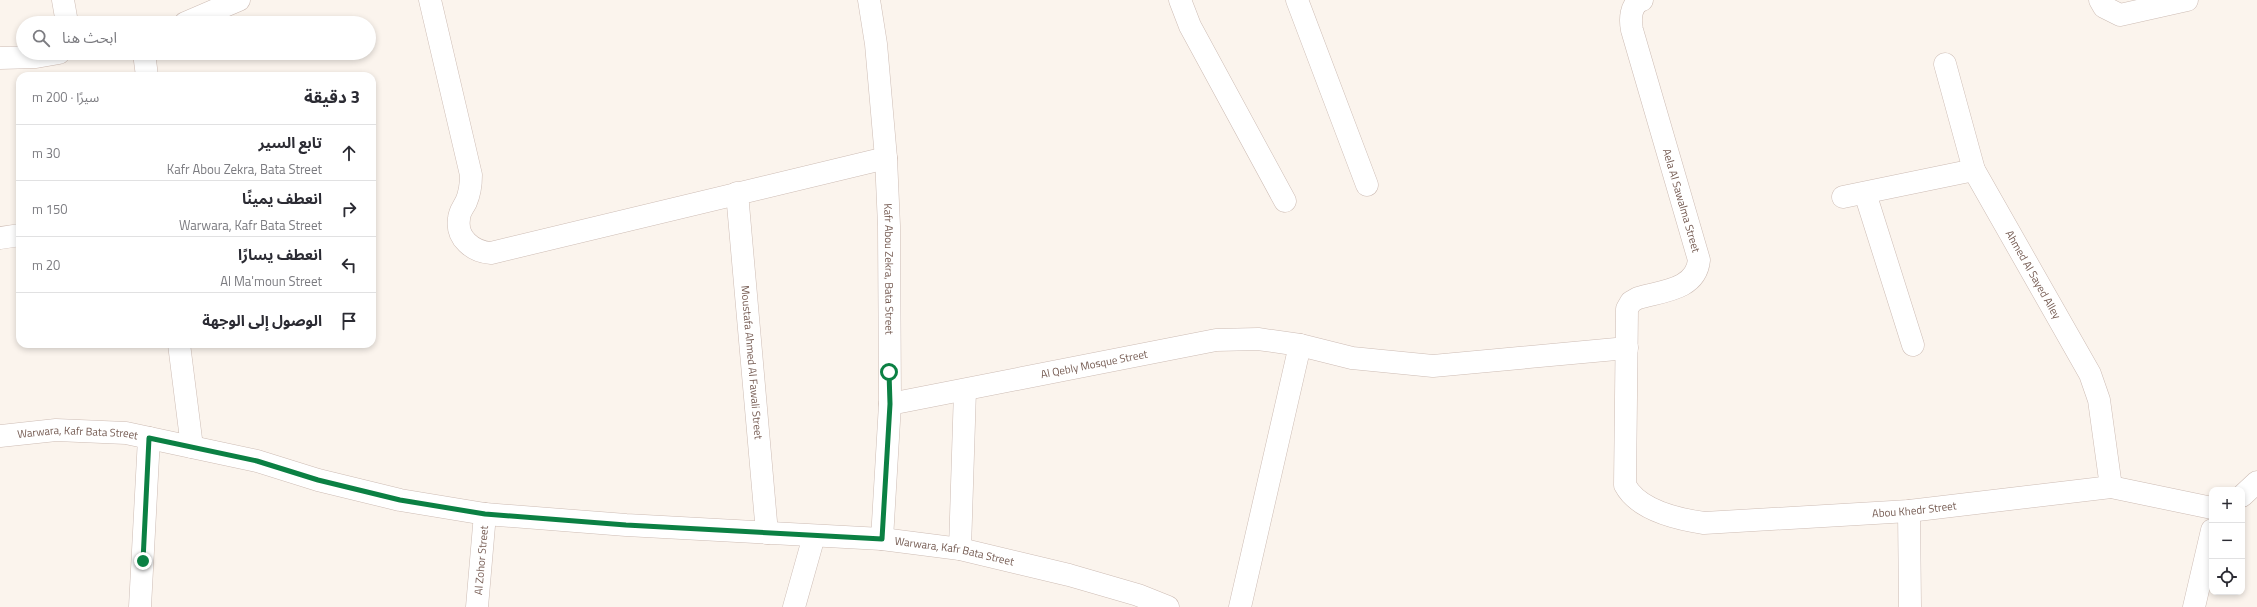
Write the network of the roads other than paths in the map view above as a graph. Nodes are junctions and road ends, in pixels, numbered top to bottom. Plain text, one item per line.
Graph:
1 (63, 0) edge
2 (239, 0) edge
3 (430, 0) edge
4 (869, 0) edge
5 (1180, 0) edge
6 (1297, 0) edge
7 (1642, 0) edge
8 (2100, 0) edge
9 (2187, 0) edge
10 (66, 16) edge
11 (201, 16) edge
12 (1, 55) edge
13 (16, 56) edge
14 (145, 60) edge
15 (1945, 64) dead end
16 (146, 72) edge
17 (886, 158) junction
18 (1974, 170) junction
19 (1367, 185) dead end
20 (737, 193) junction
21 (1865, 193) junction
22 (1842, 197) dead end
23 (1285, 201) dead end
24 (16, 236) edge
25 (0, 238) edge
26 (1300, 345) junction
27 (1913, 345) dead end
28 (179, 348) edge
29 (1626, 348) junction
30 (965, 390) junction
31 (890, 404) junction
32 (0, 436) edge
33 (149, 438) junction
34 (192, 447) junction
35 (2257, 482) edge
36 (1625, 485) joint
37 (2111, 487) junction
38 (2245, 493) edge
39 (2209, 507) edge
40 (1909, 511) junction
41 (485, 514) junction
42 (767, 533) junction
43 (814, 536) junction
44 (882, 539) junction
45 (2209, 543) edge
46 (960, 549) junction
47 (1136, 601) edge
48 (140, 607) edge
49 (477, 607) edge
50 (794, 607) edge
51 (1168, 607) edge
52 (1240, 607) edge
53 (1910, 607) edge
54 (2194, 607) edge

1 - 10 street
2 - 11 street
3 - 20 street
4 - 17 street, Kafr Abou Zekra, Bata Street
5 - 23 street
6 - 19 street
7 - 29 street, Aela Al Sawalma Street
8 - 9 street
12 - 13 street
14 - 16 street
15 - 18 street, Ahmed Al Sayed Alley
17 - 20 street
17 - 31 street, Kafr Abou Zekra, Bata Street
18 - 21 street
18 - 37 street, Ahmed Al Sayed Alley
20 - 42 street, Moustafa Ahmed Al Fawali Street
21 - 22 street
21 - 27 street
24 - 25 street
26 - 29 street, Al Qebly Mosque Street
26 - 30 street, Al Qebly Mosque Street
26 - 52 street
28 - 34 street
29 - 36 street, Aela Al Sawalma Street
30 - 31 street, Al Qebly Mosque Street
30 - 46 street
31 - 44 street, Kafr Abou Zekra, Bata Street
32 - 33 street, Warwara, Kafr Bata Street
33 - 34 street, Warwara, Kafr Bata Street
33 - 48 street
34 - 41 street, Warwara, Kafr Bata Street
35 - 38 street
36 - 40 street, Abou Khedr Street
37 - 39 street, Abou Khedr Street
37 - 40 street, Abou Khedr Street
40 - 53 street
41 - 42 street, Warwara, Kafr Bata Street
41 - 49 street, Al Zohor Street
42 - 43 street, Warwara, Kafr Bata Street
43 - 44 street, Warwara, Kafr Bata Street
43 - 50 street
44 - 46 street, Warwara, Kafr Bata Street
45 - 54 street
46 - 47 street, Warwara, Kafr Bata Street
47 - 51 street, Warwara, Kafr Bata Street

